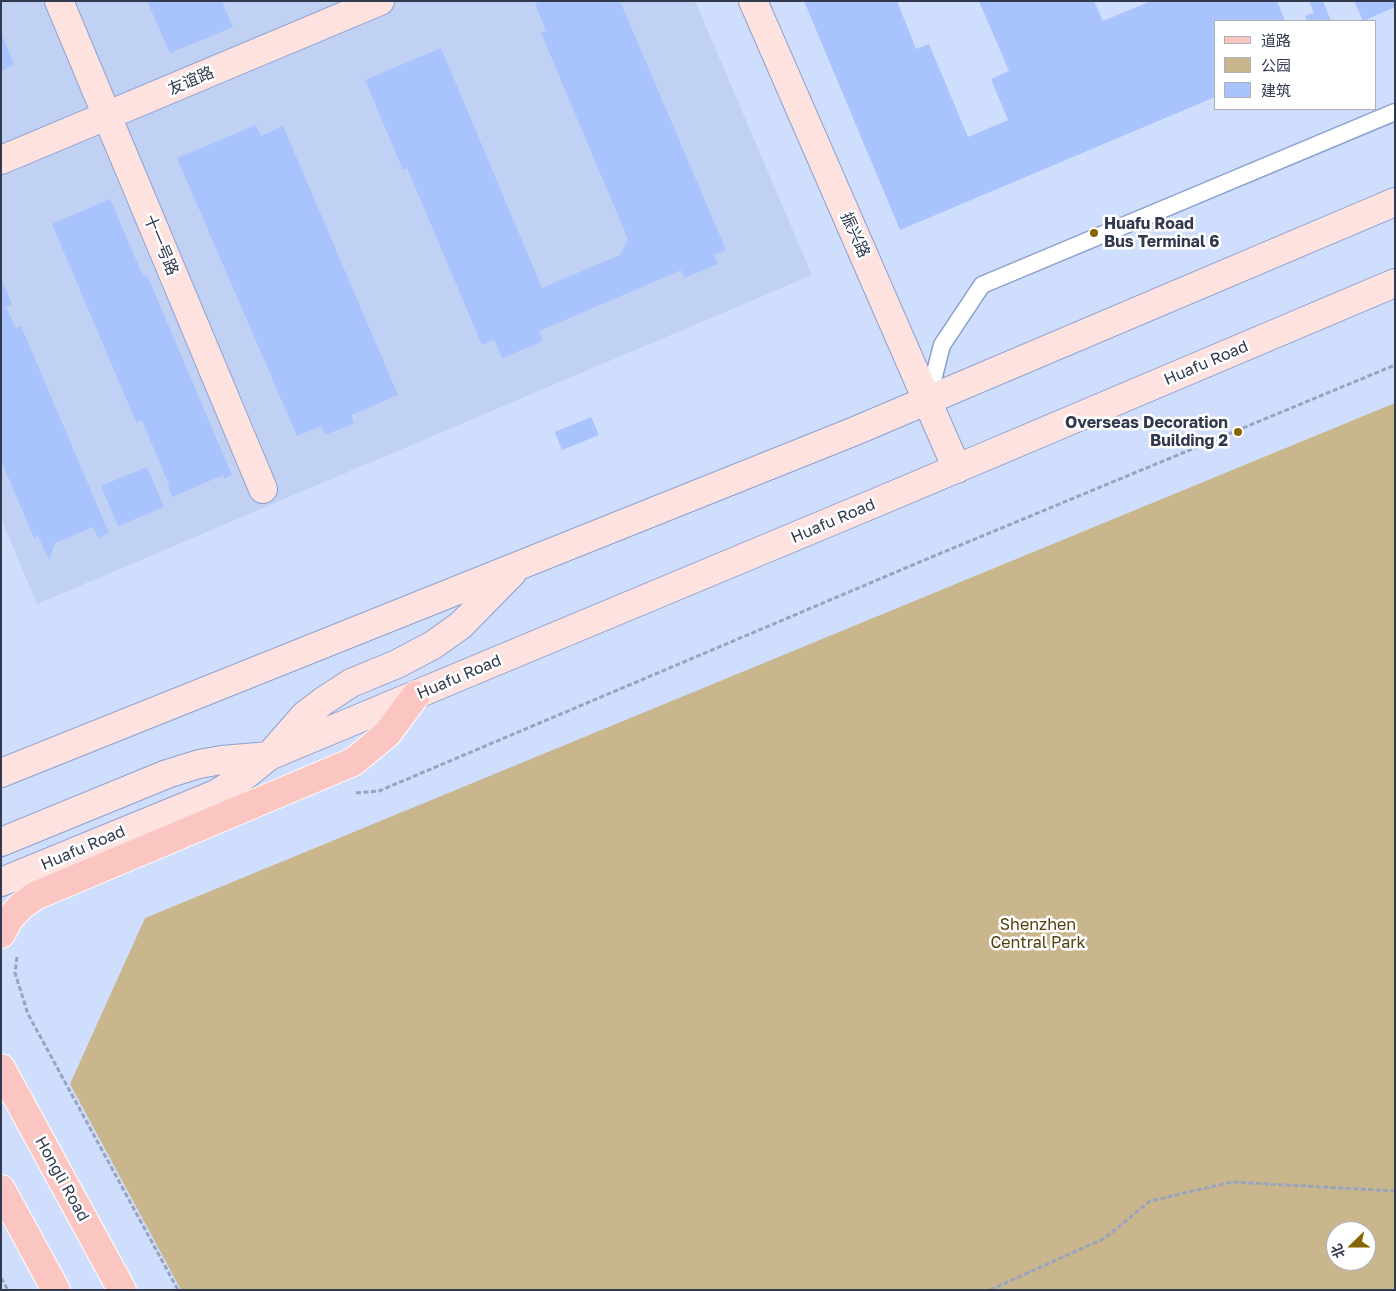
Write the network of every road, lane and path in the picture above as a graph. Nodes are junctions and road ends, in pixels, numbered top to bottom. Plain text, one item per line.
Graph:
1 (59, 1) edge
2 (380, 1) edge
3 (753, 1) edge
4 (1395, 112) edge
5 (107, 116) junction
6 (1, 160) edge
7 (1395, 202) edge
8 (1395, 283) edge
9 (1395, 365) edge
10 (927, 400) junction
11 (957, 469) junction
12 (263, 489) dead end
13 (520, 565) junction
14 (416, 695) junction
15 (269, 756) junction
16 (1, 774) edge
17 (354, 793) dead end
18 (1, 842) edge
19 (1, 882) edge
20 (10, 943) edge
21 (2, 1067) edge
22 (1, 1189) edge
23 (1395, 1191) edge
24 (1, 1278) edge
25 (8, 1290) edge
26 (56, 1290) edge
27 (122, 1290) edge
28 (178, 1290) edge
29 (990, 1290) edge

1 - 5 main road, 十一号路
2 - 5 main road, 友谊路
3 - 10 main road, 振兴路
4 - 10 lane
5 - 6 main road, 友谊路
5 - 12 main road, 十一号路
7 - 10 main road, Huafu Road
8 - 11 main road, Huafu Road
9 - 17 path
10 - 11 main road, 振兴路
10 - 13 main road, Huafu Road
11 - 14 main road, Huafu Road
13 - 15 main road, Huafu Road
13 - 16 main road, Huafu Road
14 - 15 main road, Huafu Road
14 - 20 main road
15 - 18 main road, Huafu Road
15 - 19 main road, Huafu Road
20 - 28 path
21 - 27 main road, Hongli Road
22 - 26 main road
23 - 29 path
24 - 25 path

